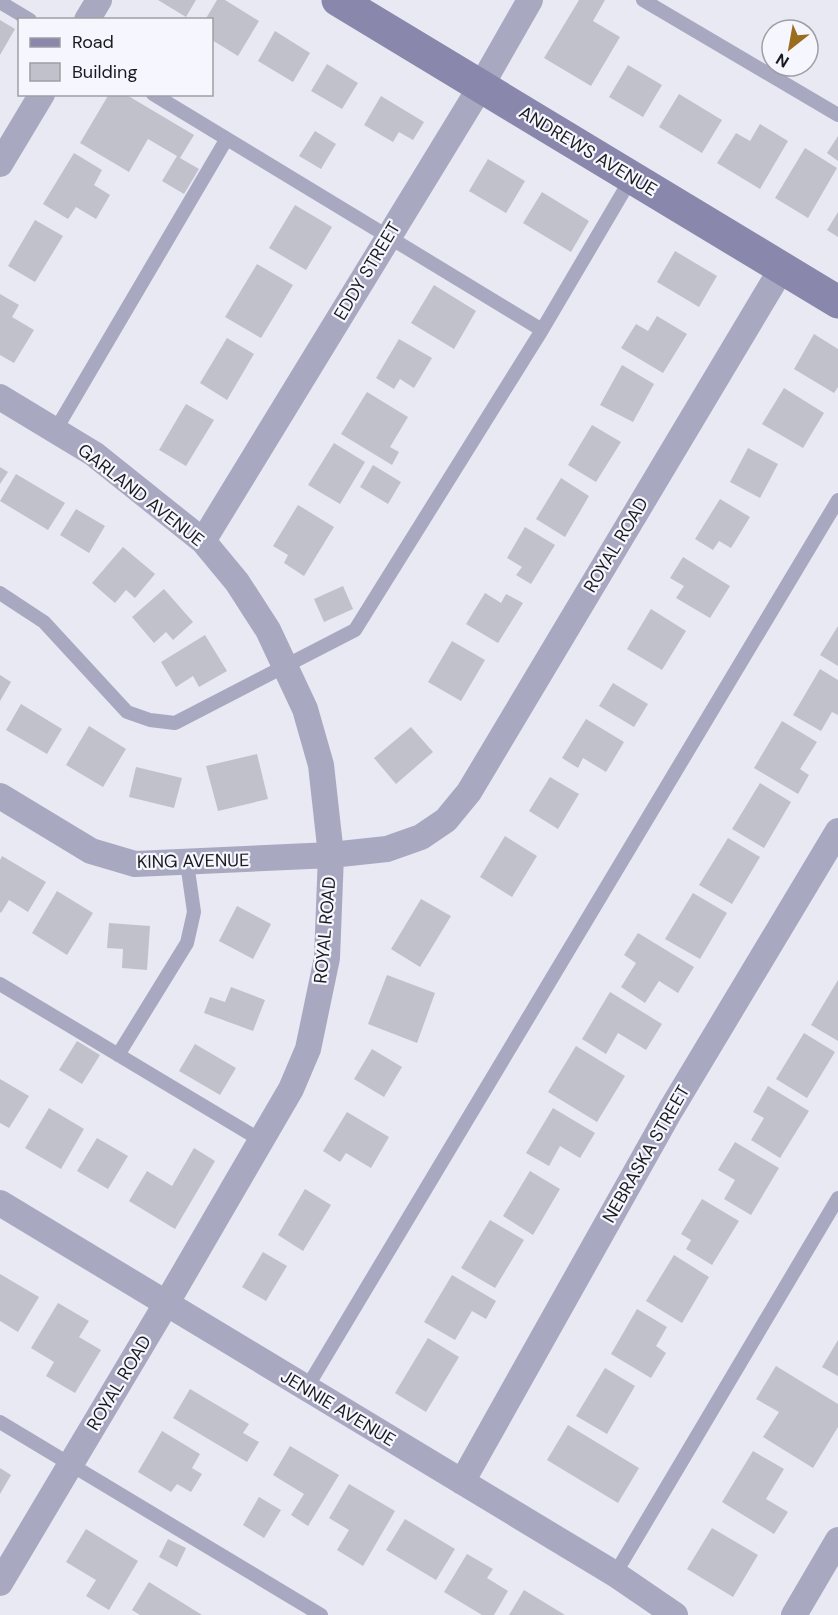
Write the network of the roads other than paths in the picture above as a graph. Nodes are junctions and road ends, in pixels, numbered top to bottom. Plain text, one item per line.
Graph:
1 (99, 0) edge
2 (338, 0) edge
3 (530, 0) edge
4 (643, 0) edge
5 (0, 2) edge
6 (27, 18) edge
7 (88, 18) edge
8 (481, 86) junction
9 (41, 96) edge
10 (156, 96) edge
11 (838, 115) edge
12 (226, 140) junction
13 (0, 164) edge
14 (632, 177) junction
15 (389, 236) junction
16 (782, 268) junction
17 (838, 302) edge
18 (542, 330) junction
19 (0, 397) edge
20 (55, 431) junction
21 (838, 500) edge
22 (203, 541) junction
23 (0, 592) edge
24 (285, 667) junction
25 (0, 796) edge
26 (838, 831) edge
27 (331, 855) junction
28 (187, 863) junction
29 (0, 984) edge
30 (118, 1055) junction
31 (262, 1141) junction
32 (838, 1198) edge
33 (0, 1203) edge
34 (166, 1304) junction
35 (306, 1389) junction
36 (0, 1422) edge
37 (70, 1464) junction
38 (462, 1482) junction
39 (838, 1540) edge
40 (615, 1574) junction
41 (0, 1583) edge
42 (321, 1615) edge
43 (675, 1615) edge
44 (794, 1615) edge

1 - 7 street
2 - 8 street, ANDREWS AVENUE
3 - 8 street, EDDY STREET
4 - 11 lane
5 - 6 lane
8 - 14 street, ANDREWS AVENUE
8 - 15 street, EDDY STREET
9 - 13 street
10 - 12 lane
12 - 15 lane
12 - 20 lane
14 - 16 street, ANDREWS AVENUE
14 - 18 lane
15 - 18 lane
15 - 22 street, EDDY STREET
16 - 17 street, ANDREWS AVENUE
16 - 27 street, ROYAL ROAD
18 - 24 lane
19 - 20 street, GARLAND AVENUE
20 - 22 street, GARLAND AVENUE
21 - 35 lane
22 - 24 street, GARLAND AVENUE
23 - 24 lane
24 - 27 street, GARLAND AVENUE
25 - 28 street, KING AVENUE
26 - 38 street, NEBRASKA STREET
27 - 28 street, KING AVENUE
27 - 31 street, ROYAL ROAD
28 - 30 lane
29 - 30 lane
30 - 31 lane
31 - 34 street, ROYAL ROAD
32 - 40 lane
33 - 34 street, JENNIE AVENUE
34 - 35 street, JENNIE AVENUE
34 - 37 street, ROYAL ROAD
35 - 38 street, JENNIE AVENUE
36 - 37 lane
37 - 41 street, ROYAL ROAD
37 - 42 lane
38 - 40 street, JENNIE AVENUE
39 - 44 street
40 - 43 street, JENNIE AVENUE

